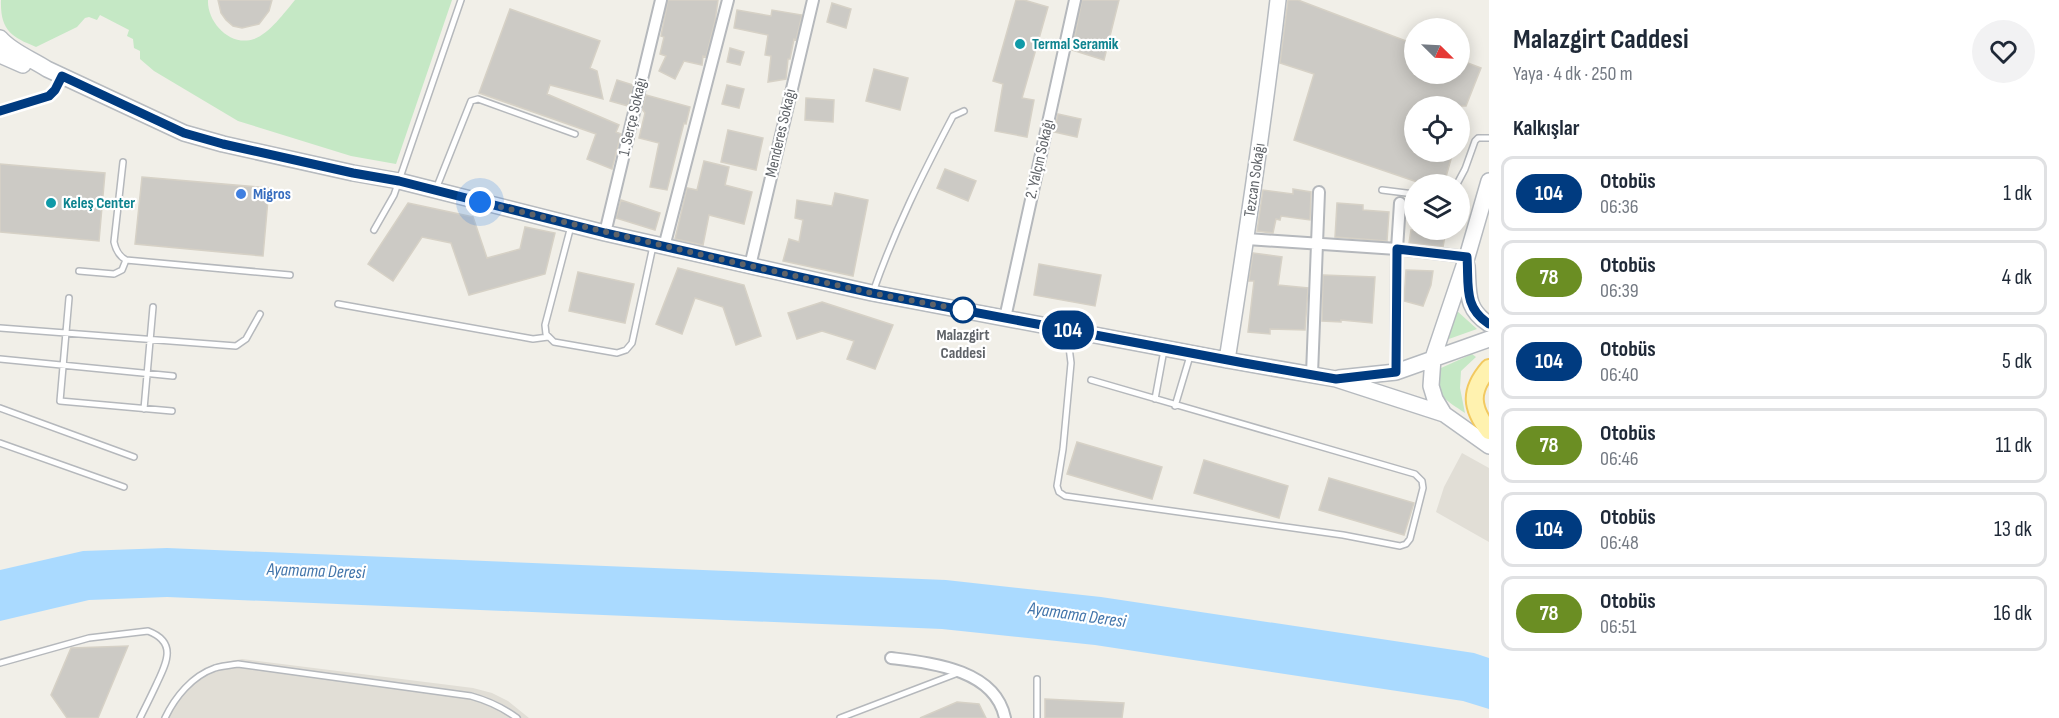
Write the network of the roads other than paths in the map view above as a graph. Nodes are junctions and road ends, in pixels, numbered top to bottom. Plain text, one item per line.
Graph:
1 (461, 0) edge
2 (661, 0) edge
3 (728, 0) edge
4 (813, 0) edge
5 (1075, 0) edge
6 (1278, 0) edge
7 (0, 38) edge
8 (0, 55) edge
9 (47, 69) junction
10 (62, 76) junction
11 (0, 111) edge
12 (964, 111) dead end
13 (575, 134) dead end
14 (1489, 138) edge
15 (123, 162) dead end
16 (1462, 174) edge
17 (1489, 180) edge
18 (399, 181) junction
19 (435, 190) junction
20 (1382, 190) dead end
21 (1319, 192) dead end
22 (1404, 193) edge
23 (1400, 203) dead end
24 (571, 225) junction
25 (374, 230) dead end
26 (605, 233) junction
27 (1246, 239) junction
28 (1316, 244) junction
29 (659, 245) junction
30 (1397, 249) junction
31 (1467, 257) junction
32 (126, 260) junction
33 (750, 266) junction
34 (79, 271) dead end
35 (290, 275) dead end
36 (872, 293) junction
37 (69, 298) dead end
38 (338, 304) dead end
39 (153, 307) dead end
40 (260, 314) dead end
41 (1005, 318) junction
42 (1489, 324) edge
43 (0, 328) edge
44 (1066, 330) junction
45 (66, 333) junction
46 (548, 337) junction
47 (1489, 339) edge
48 (150, 340) junction
49 (1164, 348) junction
50 (1191, 353) junction
51 (1433, 358) junction
52 (0, 359) edge
53 (1227, 360) junction
54 (63, 365) junction
55 (1489, 368) edge
56 (1396, 372) junction
57 (147, 374) junction
58 (1312, 374) junction
59 (173, 376) dead end
60 (1336, 379) junction
61 (1091, 380) dead end
62 (1155, 399) junction
63 (1175, 406) junction
64 (0, 408) edge
65 (144, 409) junction
66 (172, 411) dead end
67 (1444, 414) junction
68 (1489, 431) edge
69 (0, 443) edge
70 (1489, 446) edge
71 (134, 457) dead end
72 (124, 487) dead end
73 (891, 658) dead end
74 (0, 663) edge
75 (963, 672) junction
76 (1037, 679) dead end
77 (141, 718) edge
78 (165, 718) edge
79 (517, 718) edge
80 (840, 718) edge
81 (1005, 718) edge
82 (1037, 718) edge

1 - 18 lane
2 - 26 street, 1. Serçe Sokağı
3 - 29 street
4 - 33 street, Menderes Sokağı
5 - 41 street, 2. Yalçın Sokağı
6 - 27 main road, Tezcan Sokağı
7 - 9 main road
8 - 9 main road
9 - 10 main road
10 - 11 lane
10 - 18 main road
12 - 36 lane
13 - 19 lane
14 - 16 lane
15 - 32 lane
17 - 31 main road
18 - 19 main road
18 - 25 lane
19 - 24 main road
20 - 22 lane
21 - 28 street
23 - 30 street
24 - 26 main road
24 - 46 lane
26 - 29 main road
27 - 28 street
27 - 53 main road, Tezcan Sokağı
28 - 30 street
28 - 58 street
29 - 33 main road
29 - 46 lane
30 - 31 street
30 - 56 street
31 - 42 main road
31 - 51 main road
32 - 34 lane
32 - 35 lane
33 - 36 main road
36 - 41 main road
37 - 45 lane
38 - 46 lane
39 - 48 lane
40 - 48 lane
41 - 44 main road
43 - 45 lane
44 - 49 main road
44 - 63 lane
45 - 48 lane
45 - 54 lane
47 - 51 main road
48 - 57 lane
49 - 50 main road
49 - 62 lane
50 - 53 main road
50 - 63 lane
51 - 56 main road
51 - 67 main road
52 - 54 lane
53 - 58 main road
54 - 57 lane
54 - 65 lane
55 - 68 main road
56 - 60 main road
57 - 59 lane
57 - 65 lane
58 - 60 main road
60 - 67 main road
61 - 62 lane
62 - 63 lane
64 - 71 lane
65 - 66 lane
67 - 70 main road
69 - 72 lane
73 - 75 street
74 - 77 lane
75 - 80 lane
75 - 81 street
76 - 82 lane
78 - 79 lane

